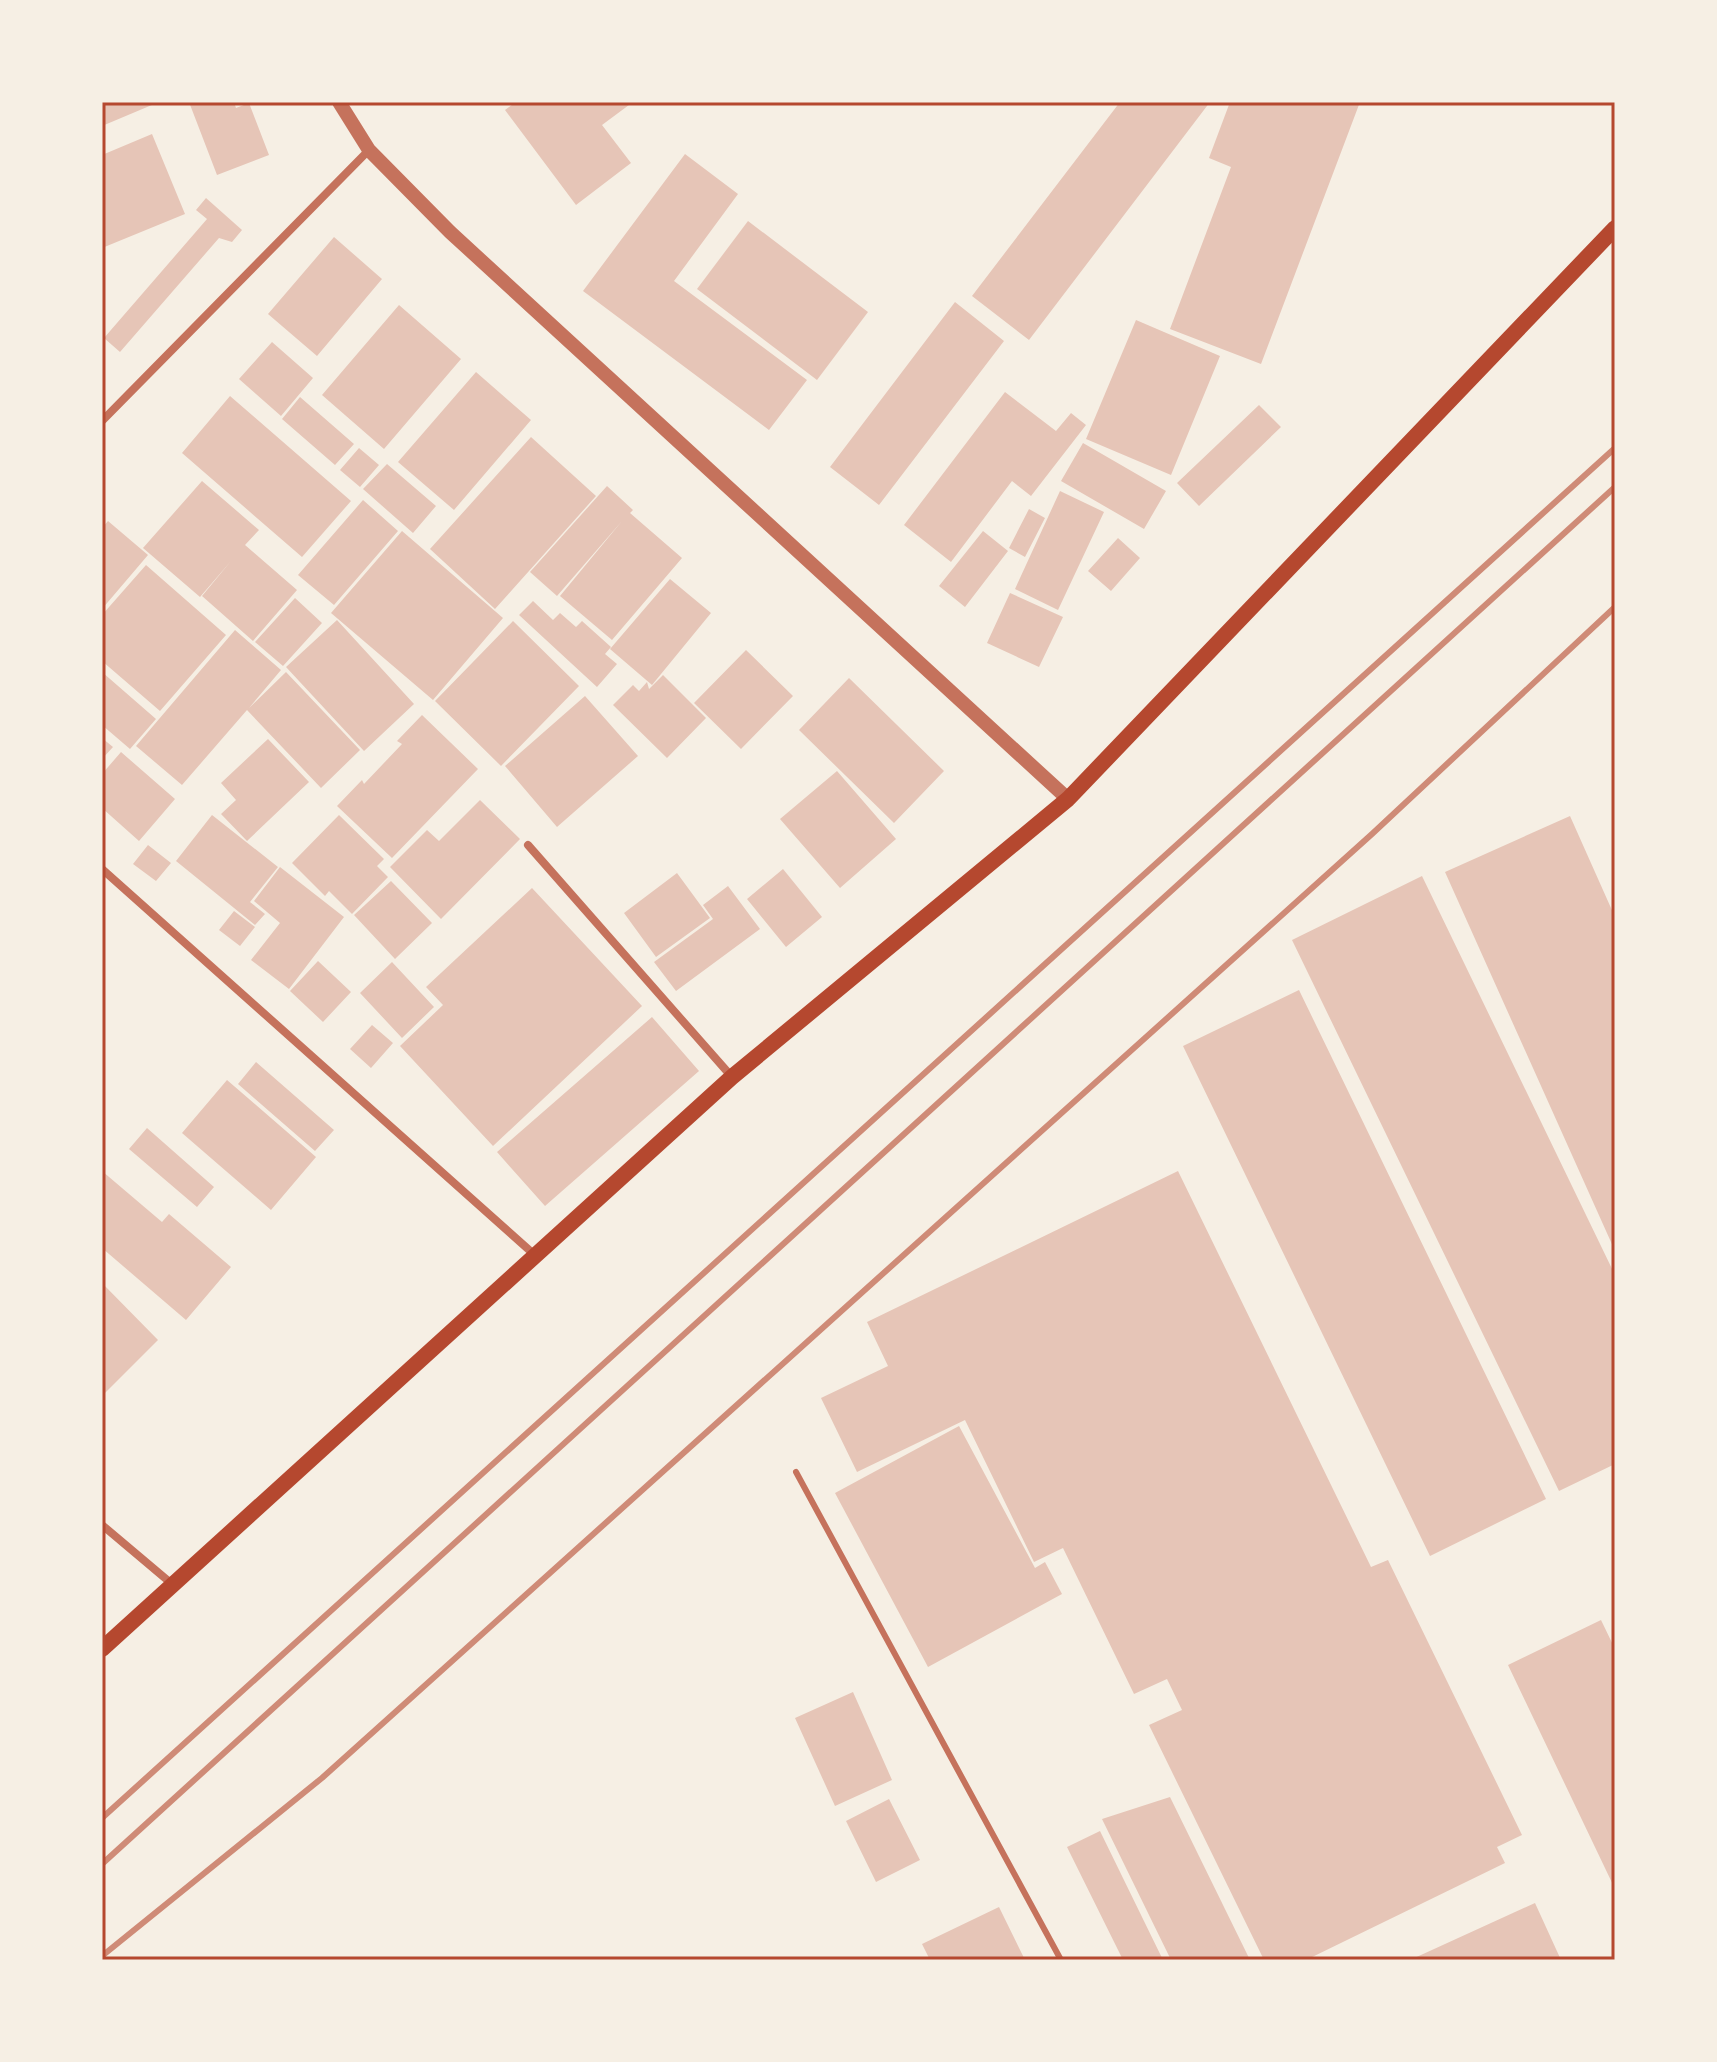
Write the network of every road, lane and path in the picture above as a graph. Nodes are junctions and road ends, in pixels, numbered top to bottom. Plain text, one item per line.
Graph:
1 (339, 102) edge
2 (369, 150) junction
3 (1615, 228) edge
4 (102, 421) edge
5 (1068, 799) junction
6 (528, 845) dead end
7 (102, 869) edge
8 (732, 1077) junction
9 (537, 1257) junction
10 (796, 1472) dead end
11 (102, 1525) edge
12 (173, 1585) junction
13 (102, 1649) edge
14 (1061, 1960) edge

1 - 2 street
2 - 4 street
2 - 5 street
3 - 5 main road
5 - 8 main road
6 - 8 street
7 - 9 street
8 - 9 main road
9 - 12 main road
10 - 14 lane
11 - 12 street
12 - 13 main road

